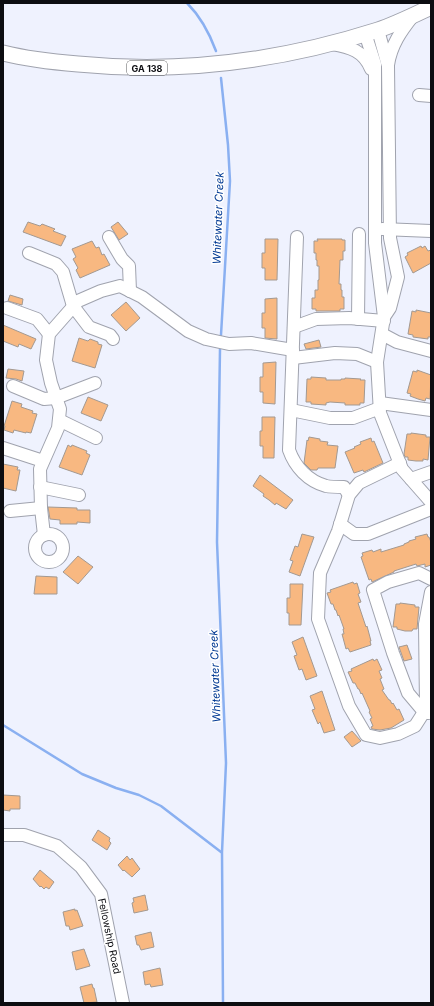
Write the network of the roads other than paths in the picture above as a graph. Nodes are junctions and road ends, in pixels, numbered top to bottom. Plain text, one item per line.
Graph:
1 (431, 7) edge
2 (412, 16) junction
3 (371, 31) junction
4 (329, 44) junction
5 (3, 53) edge
6 (388, 66) junction
7 (375, 81) junction
8 (389, 144) junction
9 (375, 145) junction
10 (375, 229) junction
11 (390, 230) junction
12 (431, 230) edge
13 (360, 234) dead end
14 (109, 237) dead end
15 (297, 237) dead end
16 (376, 246) junction
17 (29, 253) dead end
18 (392, 277) junction
19 (381, 290) junction
20 (130, 291) junction
21 (73, 306) junction
22 (7, 308) dead end
23 (358, 319) junction
24 (384, 319) junction
25 (294, 327) junction
26 (49, 334) junction
27 (382, 334) junction
28 (113, 339) dead end
29 (431, 351) edge
30 (293, 354) junction
31 (377, 362) junction
32 (95, 383) dead end
33 (13, 386) dead end
34 (56, 398) junction
35 (380, 406) junction
36 (291, 410) junction
37 (431, 410) edge
38 (59, 420) junction
39 (96, 438) dead end
40 (3, 448) edge
41 (43, 461) junction
42 (400, 464) junction
43 (431, 472) edge
44 (411, 479) junction
45 (40, 487) junction
46 (79, 495) dead end
47 (349, 495) junction
48 (431, 502) edge
49 (41, 508) junction
50 (431, 509) edge
51 (10, 511) dead end
52 (340, 524) junction
53 (44, 535) dead end
54 (431, 579) edge
55 (431, 592) edge
56 (428, 648) edge
57 (427, 713) edge
58 (3, 835) edge
59 (123, 1003) edge

1 - 2 main road, GA 138
2 - 3 main road, GA 138
2 - 6 street
3 - 4 main road, GA 138
3 - 6 street
3 - 7 street
4 - 5 main road, GA 138
4 - 7 street
6 - 8 street
7 - 9 street
8 - 9 street
8 - 11 street
9 - 10 street
10 - 11 street
10 - 16 street
11 - 12 street
11 - 18 street
13 - 23 street
14 - 20 street
15 - 25 street
16 - 18 street
16 - 19 street
17 - 21 street
18 - 19 street
18 - 24 street
19 - 24 street
20 - 21 street
20 - 30 street
21 - 26 street
21 - 28 street
22 - 26 street
23 - 24 street
23 - 25 street
24 - 27 street
25 - 30 street
26 - 34 street
27 - 29 street
27 - 31 street
30 - 31 street
30 - 36 street
31 - 35 street
32 - 34 street
33 - 34 street
34 - 38 street
35 - 36 street
35 - 37 street
35 - 42 street
36 - 47 street
38 - 39 street
38 - 41 street
40 - 41 street
41 - 45 street
42 - 44 street
42 - 47 street
43 - 44 street
44 - 48 street
45 - 46 street
45 - 49 street
47 - 52 street
49 - 51 street
49 - 53 street
50 - 52 street
52 - 57 street
54 - 57 street
55 - 56 street
56 - 57 street
58 - 59 street, Fellowship Road

